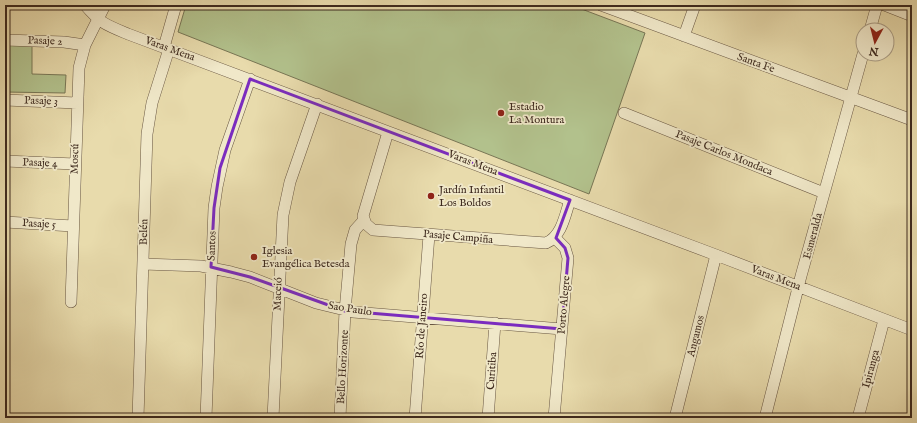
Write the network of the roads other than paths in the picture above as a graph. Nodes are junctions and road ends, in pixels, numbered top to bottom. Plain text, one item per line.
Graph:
1 (85, 5) edge
2 (105, 5) edge
3 (176, 5) edge
4 (601, 5) edge
5 (696, 5) edge
6 (877, 5) edge
7 (884, 5) edge
8 (912, 16) edge
9 (98, 20) junction
10 (872, 22) edge
11 (684, 36) junction
12 (5, 40) edge
13 (85, 45) junction
14 (167, 48) junction
15 (861, 62) edge
16 (250, 79) junction
17 (851, 97) junction
18 (5, 100) edge
19 (77, 103) junction
20 (316, 104) junction
21 (624, 113) dead end
22 (912, 120) edge
23 (388, 132) junction
24 (5, 161) edge
25 (75, 164) junction
26 (824, 193) junction
27 (570, 200) junction
28 (364, 220) junction
29 (5, 222) edge
30 (73, 226) junction
31 (429, 235) junction
32 (555, 238) junction
33 (716, 255) junction
34 (143, 264) junction
35 (211, 267) junction
36 (799, 286) junction
37 (278, 288) junction
38 (71, 302) dead end
39 (345, 311) junction
40 (423, 318) junction
41 (884, 320) junction
42 (495, 323) junction
43 (562, 329) junction
44 (912, 330) edge
45 (138, 418) edge
46 (206, 418) edge
47 (273, 418) edge
48 (340, 418) edge
49 (415, 418) edge
50 (488, 418) edge
51 (554, 418) edge
52 (675, 418) edge
53 (765, 418) edge
54 (858, 418) edge

1 - 9 street, Varas Mena
2 - 9 street, Moscú
3 - 14 street
4 - 11 street, Santa Fe
5 - 11 street
6 - 10 street
7 - 8 street
9 - 13 street, Moscú
9 - 14 street, Varas Mena
11 - 17 street, Santa Fe
12 - 13 street, Pasaje 2
13 - 19 street, Moscú
14 - 16 street, Varas Mena
14 - 34 street, Belén
15 - 17 street, Esmeralda
16 - 20 street, Varas Mena
16 - 35 street, Santos
17 - 22 street, Santa Fe
17 - 26 street, Esmeralda
18 - 19 street, Pasaje 3
19 - 25 street, Moscú
20 - 23 street, Varas Mena
20 - 37 street, Maceió
21 - 26 street, Pasaje Carlos Mondaca
23 - 27 street, Varas Mena
23 - 28 street, Bello Horizonte
24 - 25 street, Pasaje 4
25 - 30 street, Moscú
26 - 36 street, Esmeralda
27 - 32 street
27 - 33 street, Varas Mena
28 - 31 street, Pasaje Campiña
28 - 39 street, Bello Horizonte
29 - 30 street, Pasaje 5
30 - 38 street, Moscú
31 - 32 street, Pasaje Campiña
31 - 40 street, Río de Janeiro
32 - 43 street, Porto Alegre
33 - 36 street, Varas Mena
33 - 52 street, Angamos
34 - 35 street, Sao Paulo
34 - 45 street, Belén
35 - 37 street, Sao Paulo
35 - 46 street, Santos
36 - 41 street, Varas Mena
36 - 53 street, Esmeralda
37 - 39 street, Sao Paulo
37 - 47 street, Maceió
39 - 40 street, Sao Paulo
39 - 48 street, Bello Horizonte
40 - 42 street, Sao Paulo
40 - 49 street, Río de Janeiro
41 - 44 street, Varas Mena
41 - 54 street, Ipiranga
42 - 43 street, Sao Paulo
42 - 50 street, Curitiba
43 - 51 street, Porto Alegre

